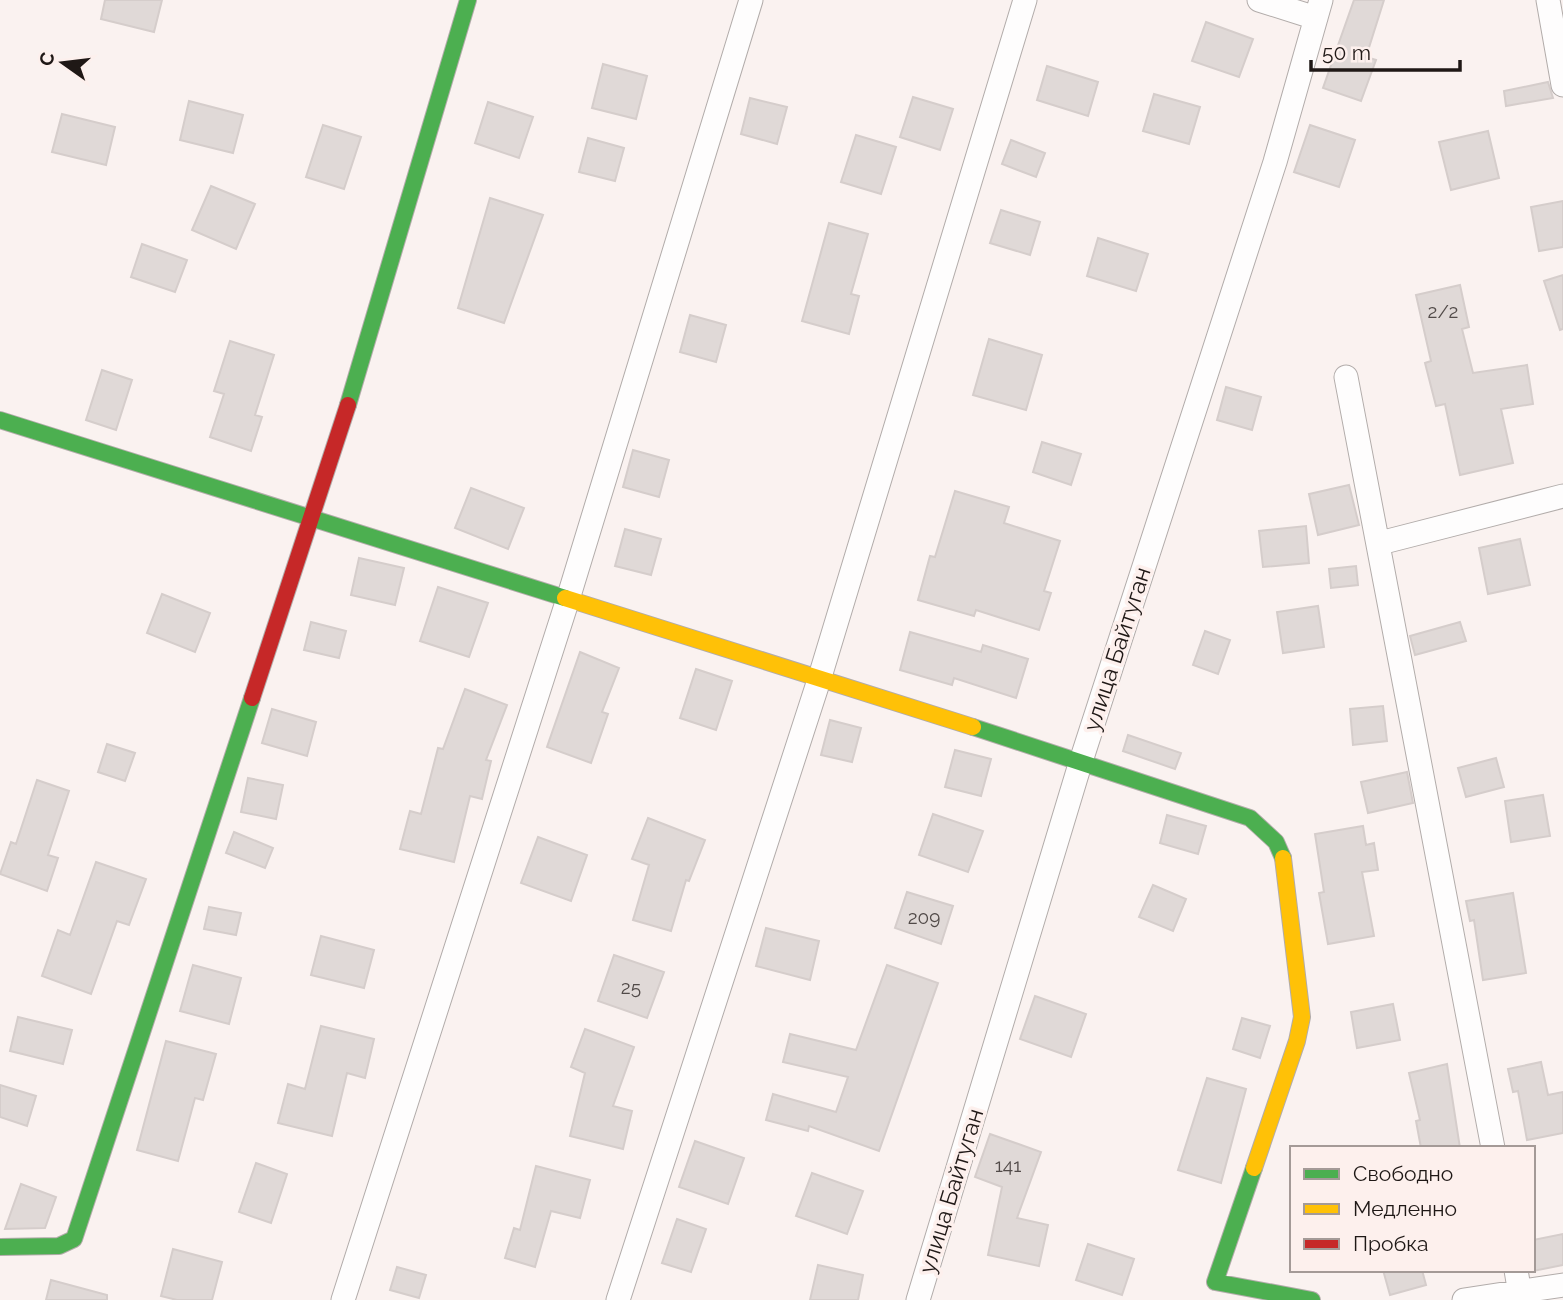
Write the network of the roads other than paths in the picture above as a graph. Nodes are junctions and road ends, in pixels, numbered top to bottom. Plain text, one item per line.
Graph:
1 (468, 0) edge
2 (751, 0) edge
3 (1025, 0) edge
4 (1259, 0) edge
5 (1548, 0) edge
6 (1319, 9) edge
7 (1563, 85) edge
8 (1346, 377) dead end
9 (0, 420) edge
10 (1563, 496) edge
11 (312, 517) junction
12 (1380, 543) junction
13 (568, 599) junction
14 (819, 680) junction
15 (1081, 761) junction
16 (1493, 1146) edge
17 (0, 1247) edge
18 (1563, 1285) edge
19 (1519, 1287) edge
20 (1212, 1291) edge
21 (343, 1300) edge
22 (618, 1300) edge
23 (918, 1300) edge
24 (1312, 1300) edge
25 (1464, 1300) edge

1 - 11 street
2 - 13 street
3 - 14 street
4 - 6 street
5 - 7 street
6 - 15 street, улица Байтуган
8 - 12 street
9 - 11 street
10 - 12 street
11 - 13 street
11 - 17 street
12 - 16 street
13 - 14 street
13 - 21 street
14 - 15 street
14 - 22 street
15 - 20 street
15 - 23 street, улица Байтуган
18 - 19 street
19 - 25 street
20 - 24 street

